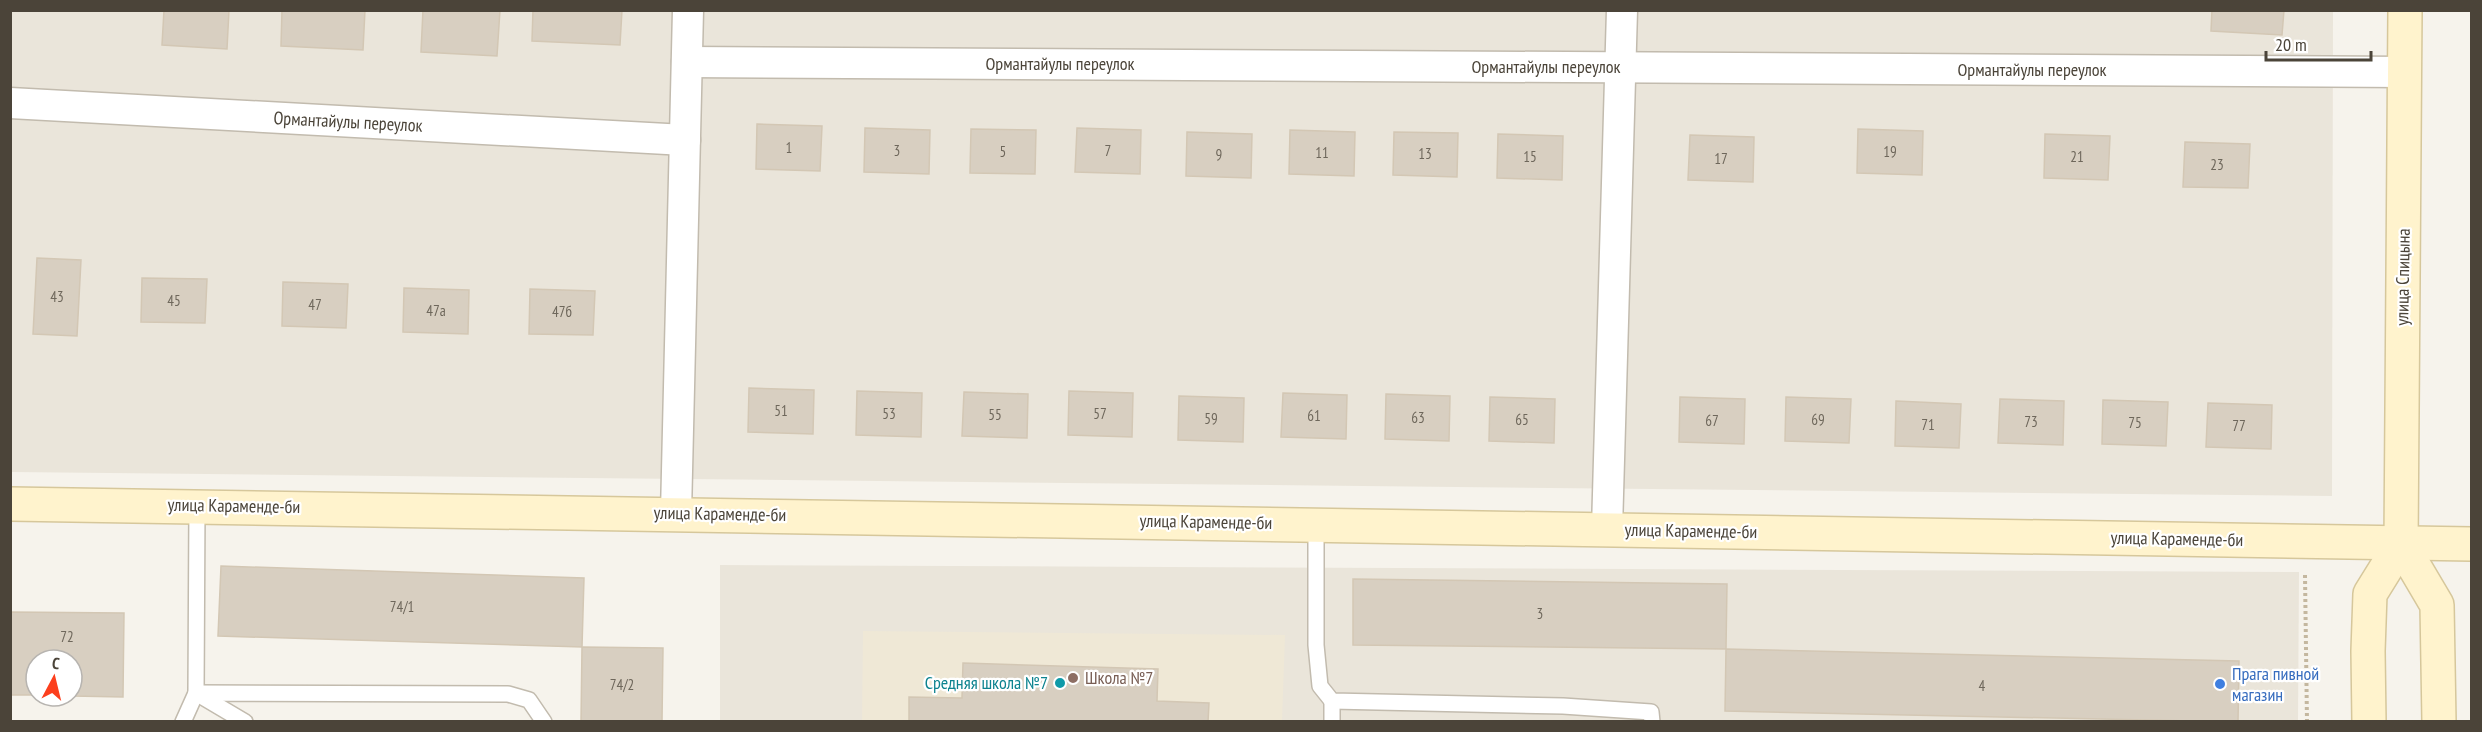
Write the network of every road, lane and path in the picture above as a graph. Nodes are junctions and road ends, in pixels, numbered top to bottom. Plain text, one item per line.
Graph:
1 (688, 10) edge
2 (1622, 10) edge
3 (2405, 10) edge
4 (687, 62) junction
5 (1621, 68) junction
6 (2405, 72) junction
7 (10, 103) edge
8 (685, 140) junction
9 (10, 504) edge
10 (197, 505) junction
11 (676, 513) junction
12 (1316, 524) junction
13 (1606, 529) junction
14 (2305, 542) junction
15 (2401, 544) junction
16 (2472, 544) edge
17 (196, 693) junction
18 (1332, 701) junction
19 (183, 722) edge
20 (245, 722) edge
21 (544, 722) edge
22 (1332, 722) edge
23 (1652, 722) edge
24 (2307, 722) edge
25 (2369, 722) edge
26 (2439, 722) edge

1 - 4 street
2 - 5 street
3 - 6 street, улица Спицына
4 - 5 street, Ормантайулы переулок
4 - 8 street
5 - 6 street, Ормантайулы переулок
5 - 13 street
6 - 15 street, улица Спицына
7 - 8 street, Ормантайулы переулок
8 - 11 street
9 - 10 street, улица Караменде-би
10 - 11 street, улица Караменде-би
10 - 17 lane
11 - 12 street, улица Караменде-би
12 - 13 street, улица Караменде-би
12 - 18 lane
13 - 14 street, улица Караменде-би
14 - 15 street, улица Караменде-би
14 - 24 path
15 - 16 street, улица Караменде-би
15 - 25 street
15 - 26 street
17 - 19 lane
17 - 20 lane
17 - 21 lane
18 - 22 lane
18 - 23 lane

